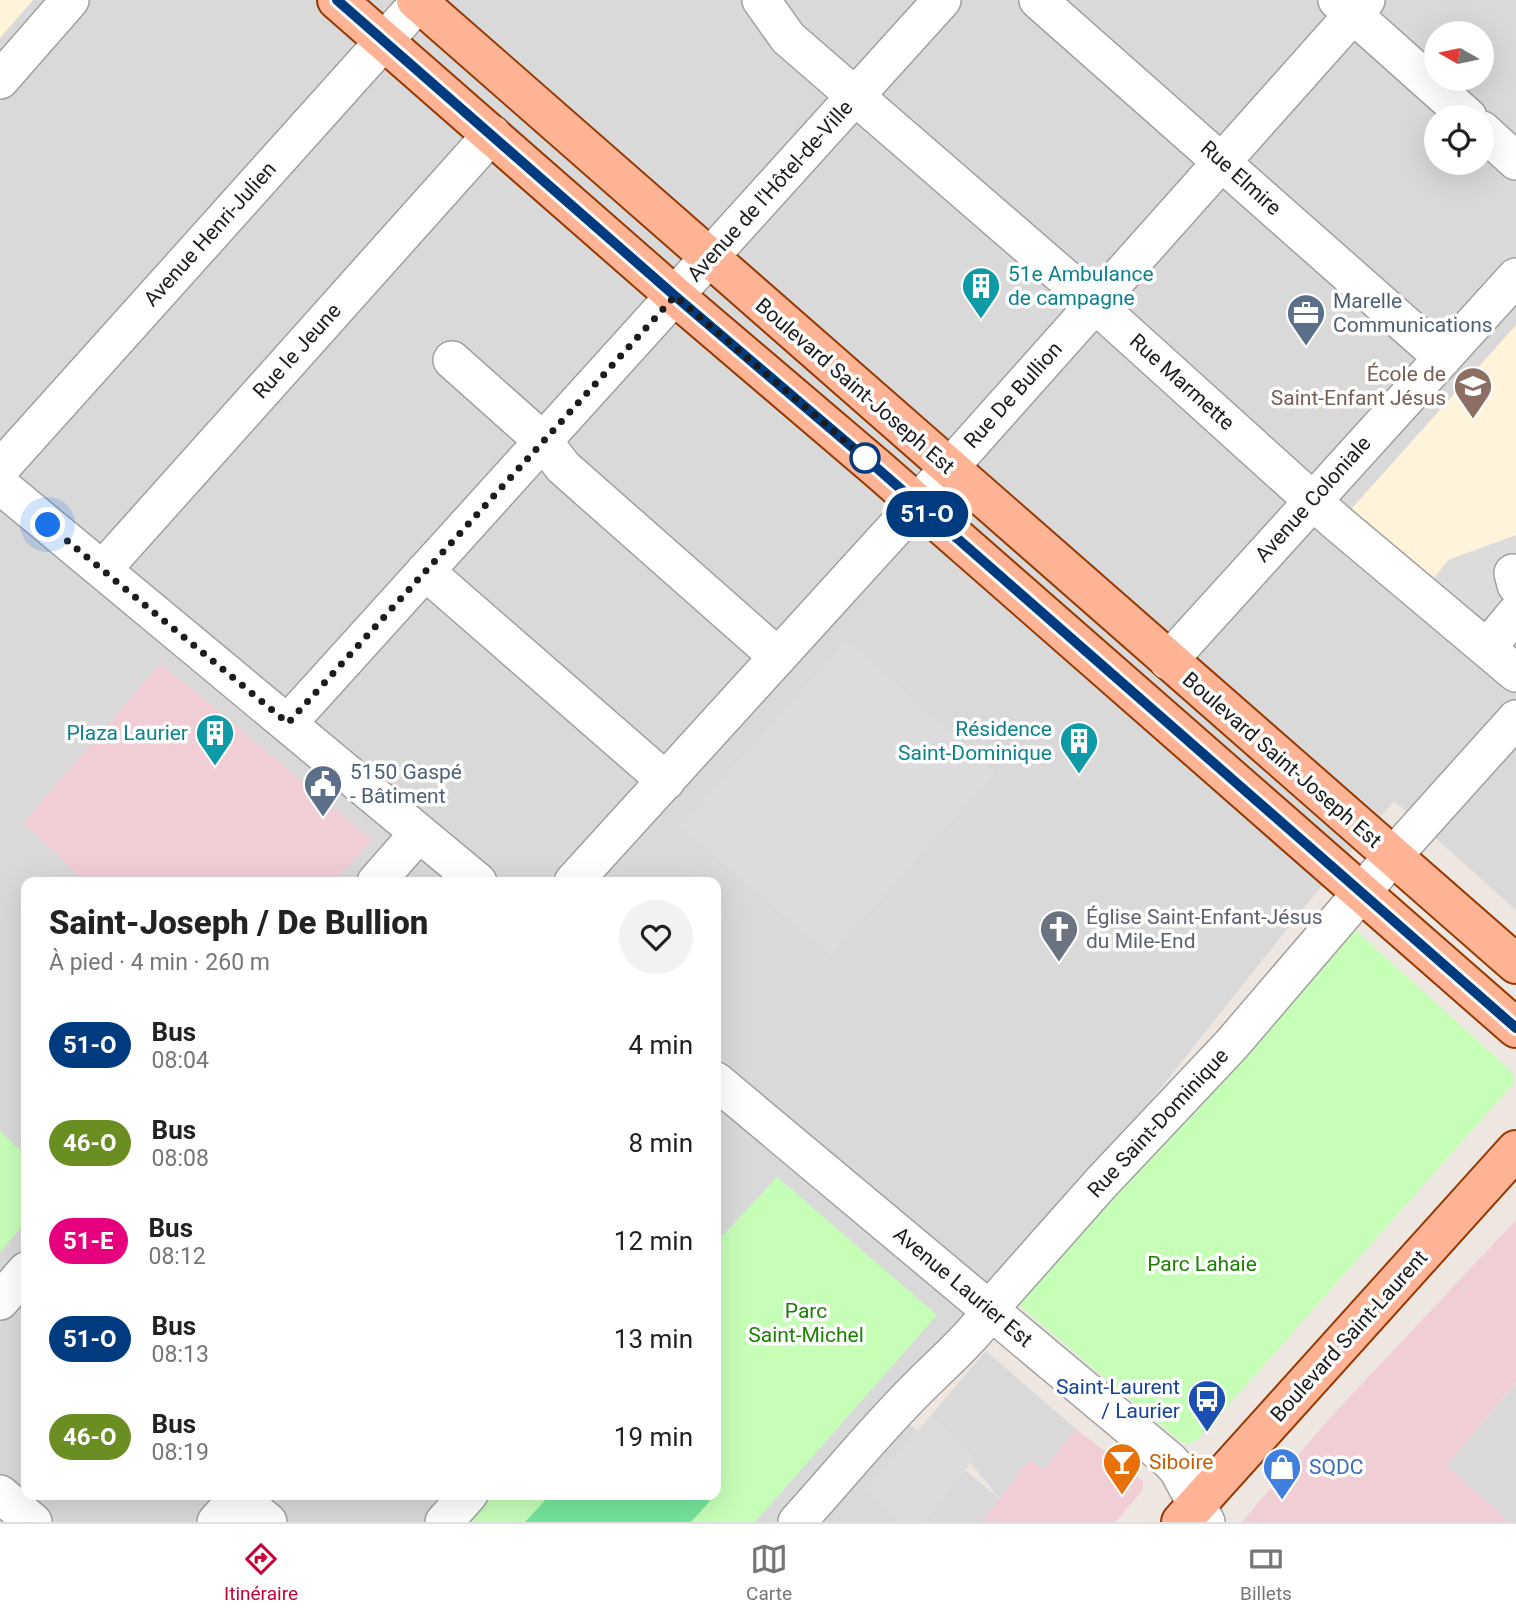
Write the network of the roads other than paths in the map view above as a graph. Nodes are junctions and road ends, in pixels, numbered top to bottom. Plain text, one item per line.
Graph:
1 (70, 0) edge
2 (337, 0) edge
3 (761, 0) edge
4 (942, 0) edge
5 (1038, 0) edge
6 (419, 1) edge
7 (1352, 5) edge
8 (383, 42) junction
9 (0, 80) edge
10 (856, 95) junction
11 (1456, 105) edge
12 (492, 134) junction
13 (1494, 141) edge
14 (1221, 160) junction
15 (1516, 161) edge
16 (709, 258) junction
17 (1516, 277) edge
18 (675, 296) junction
19 (1095, 304) junction
20 (1443, 358) junction
21 (452, 360) dead end
22 (544, 442) junction
23 (949, 467) junction
24 (0, 469) edge
25 (0, 485) edge
26 (1313, 499) junction
27 (916, 505) junction
28 (103, 569) junction
29 (425, 571) junction
30 (1516, 613) edge
31 (1486, 648) junction
32 (777, 656) junction
33 (1168, 661) junction
34 (1516, 673) edge
35 (1516, 719) edge
36 (288, 723) junction
37 (666, 781) junction
38 (419, 833) junction
39 (1392, 857) junction
40 (380, 877) edge
41 (472, 877) edge
42 (578, 877) edge
43 (1362, 894) junction
44 (1516, 964) edge
45 (1516, 1028) edge
46 (721, 1085) edge
47 (1516, 1150) edge
48 (21, 1277) edge
49 (0, 1301) edge
50 (992, 1311) junction
51 (0, 1494) edge
52 (464, 1500) edge
53 (232, 1505) edge
54 (1195, 1516) edge
55 (33, 1522) edge
56 (268, 1522) edge
57 (444, 1522) edge
58 (797, 1522) edge

1 - 9 street
2 - 8 main road
3 - 10 street, Rue Marmette
4 - 10 street, Avenue de l'Hôtel-de-Ville
5 - 14 street, Rue Elmire
6 - 8 street, Avenue Henri-Julien
6 - 16 main road, Boulevard Saint-Joseph Est
7 - 11 street
7 - 14 street, Rue De Bullion
8 - 12 main road
8 - 24 street, Avenue Henri-Julien
10 - 16 street, Avenue de l'Hôtel-de-Ville
10 - 19 street, Rue Marmette
12 - 18 main road
12 - 28 street, Rue le Jeune
13 - 15 street
14 - 19 street, Rue De Bullion
14 - 20 street, Rue Elmire
16 - 18 street, Avenue de l'Hôtel-de-Ville
16 - 23 main road, Boulevard Saint-Joseph Est
17 - 20 street, Avenue Coloniale
18 - 22 street, Avenue de l'Hôtel-de-Ville
18 - 27 main road
19 - 23 street, Rue De Bullion
19 - 26 street, Rue Marmette
20 - 26 street, Avenue Coloniale
21 - 22 street
22 - 29 street, Avenue de l'Hôtel-de-Ville
22 - 32 street
23 - 27 street, Rue De Bullion
23 - 33 main road, Boulevard Saint-Joseph Est
25 - 28 street
26 - 31 street, Rue Marmette
26 - 33 street, Avenue Coloniale
27 - 32 street, Rue De Bullion
27 - 43 main road
28 - 36 street
29 - 36 street, Avenue de l'Hôtel-de-Ville
29 - 37 street
30 - 31 street
31 - 34 street, Rue Marmette
32 - 37 street, Rue De Bullion
33 - 39 main road, Boulevard Saint-Joseph Est
35 - 39 street, Rue Saint-Dominique
36 - 38 street
37 - 42 street, Rue De Bullion
38 - 40 street
38 - 41 street
39 - 43 street, Rue Saint-Dominique
39 - 44 main road, Boulevard Saint-Joseph Est
43 - 45 main road
43 - 50 street, Rue Saint-Dominique
46 - 50 street, Avenue Laurier Est
47 - 54 main road, Boulevard Saint-Laurent
48 - 49 street
50 - 54 street, Avenue Laurier Est
50 - 58 street, Rue Saint-Dominique
51 - 55 street
52 - 57 street
53 - 56 street

